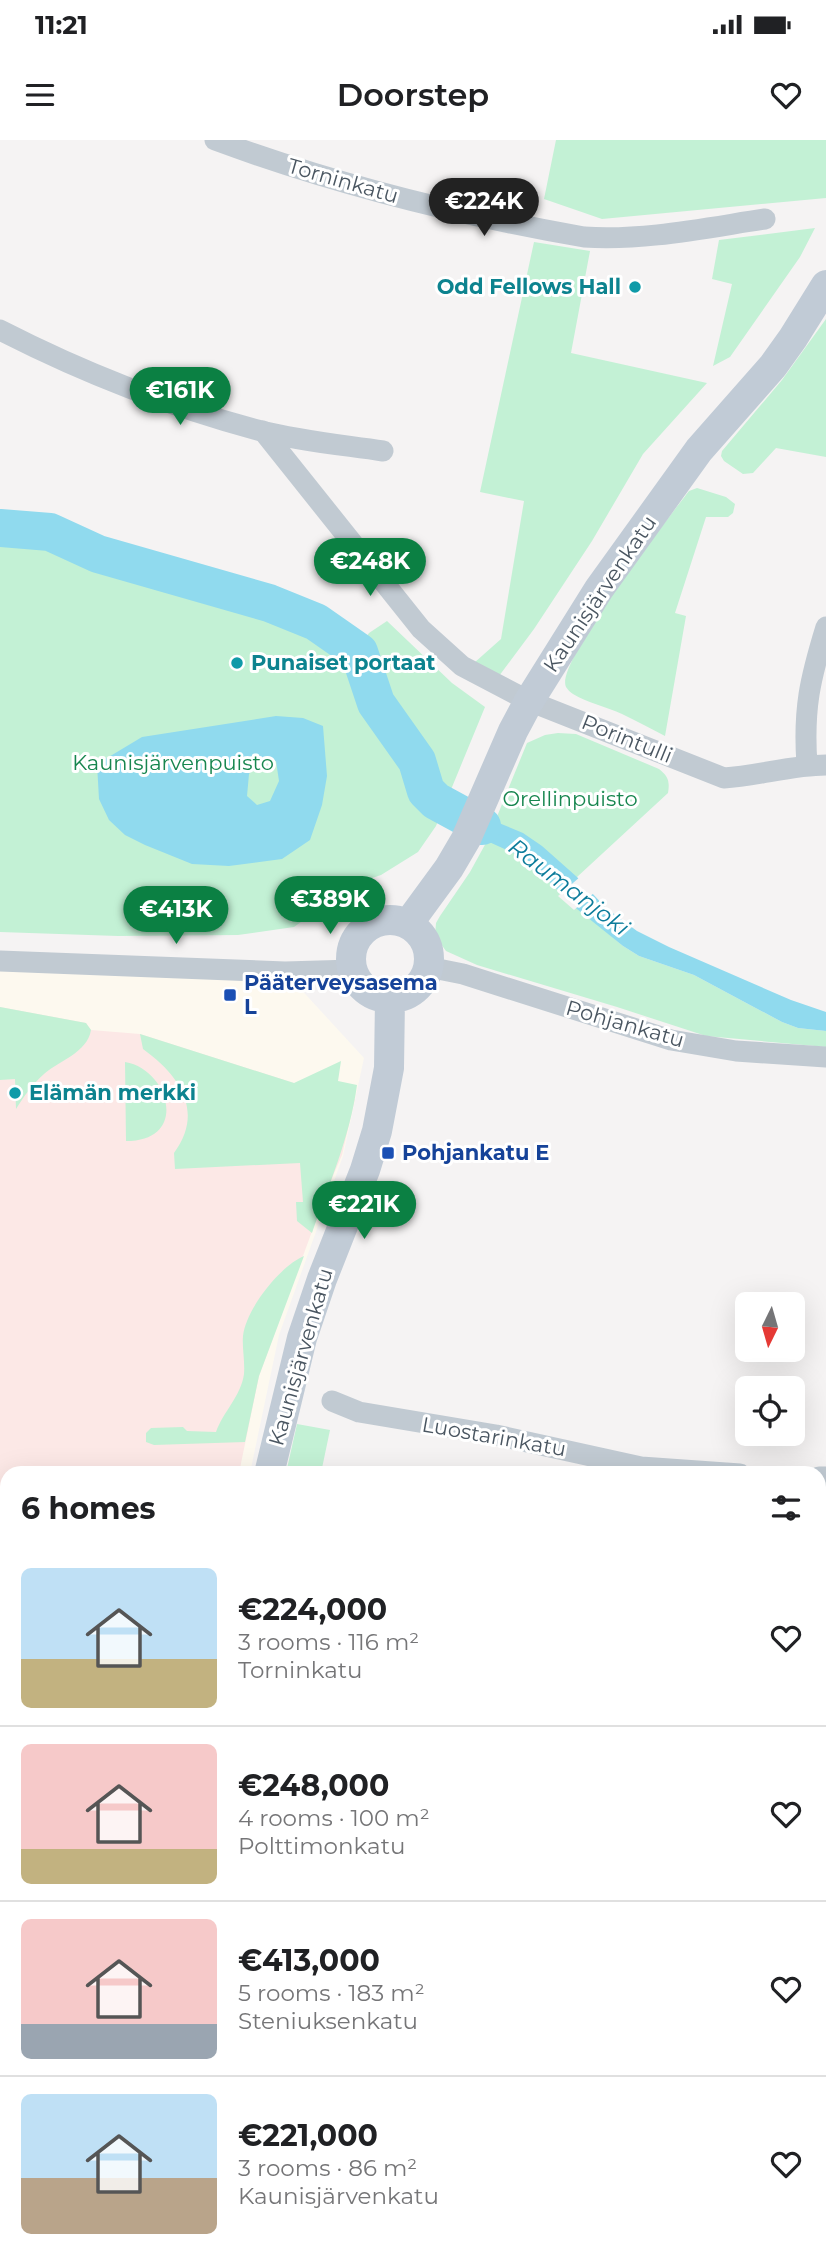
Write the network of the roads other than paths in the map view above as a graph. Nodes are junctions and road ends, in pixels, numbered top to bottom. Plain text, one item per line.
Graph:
1 (215, 140) edge
2 (765, 219) dead end
3 (826, 285) edge
4 (0, 330) edge
5 (263, 431) junction
6 (383, 451) dead end
7 (826, 626) edge
8 (529, 701) junction
9 (817, 765) edge
10 (408, 924) junction
11 (0, 961) edge
12 (428, 967) junction
13 (353, 970) junction
14 (390, 999) junction
15 (826, 1058) edge
16 (332, 1401) dead end
17 (271, 1466) edge
18 (637, 1466) edge

1 - 2 street, Torninkatu
3 - 8 main road, Kaunisjärvenkatu
4 - 5 street
5 - 6 street
5 - 8 street, Porintulli
7 - 9 street
8 - 9 street, Porintulli
8 - 10 main road, Kaunisjärvenkatu
10 - 12 main road
10 - 13 main road
11 - 13 street
12 - 14 main road
12 - 15 street, Pohjankatu
13 - 14 main road
14 - 17 main road, Kaunisjärvenkatu
16 - 18 street, Luostarinkatu

